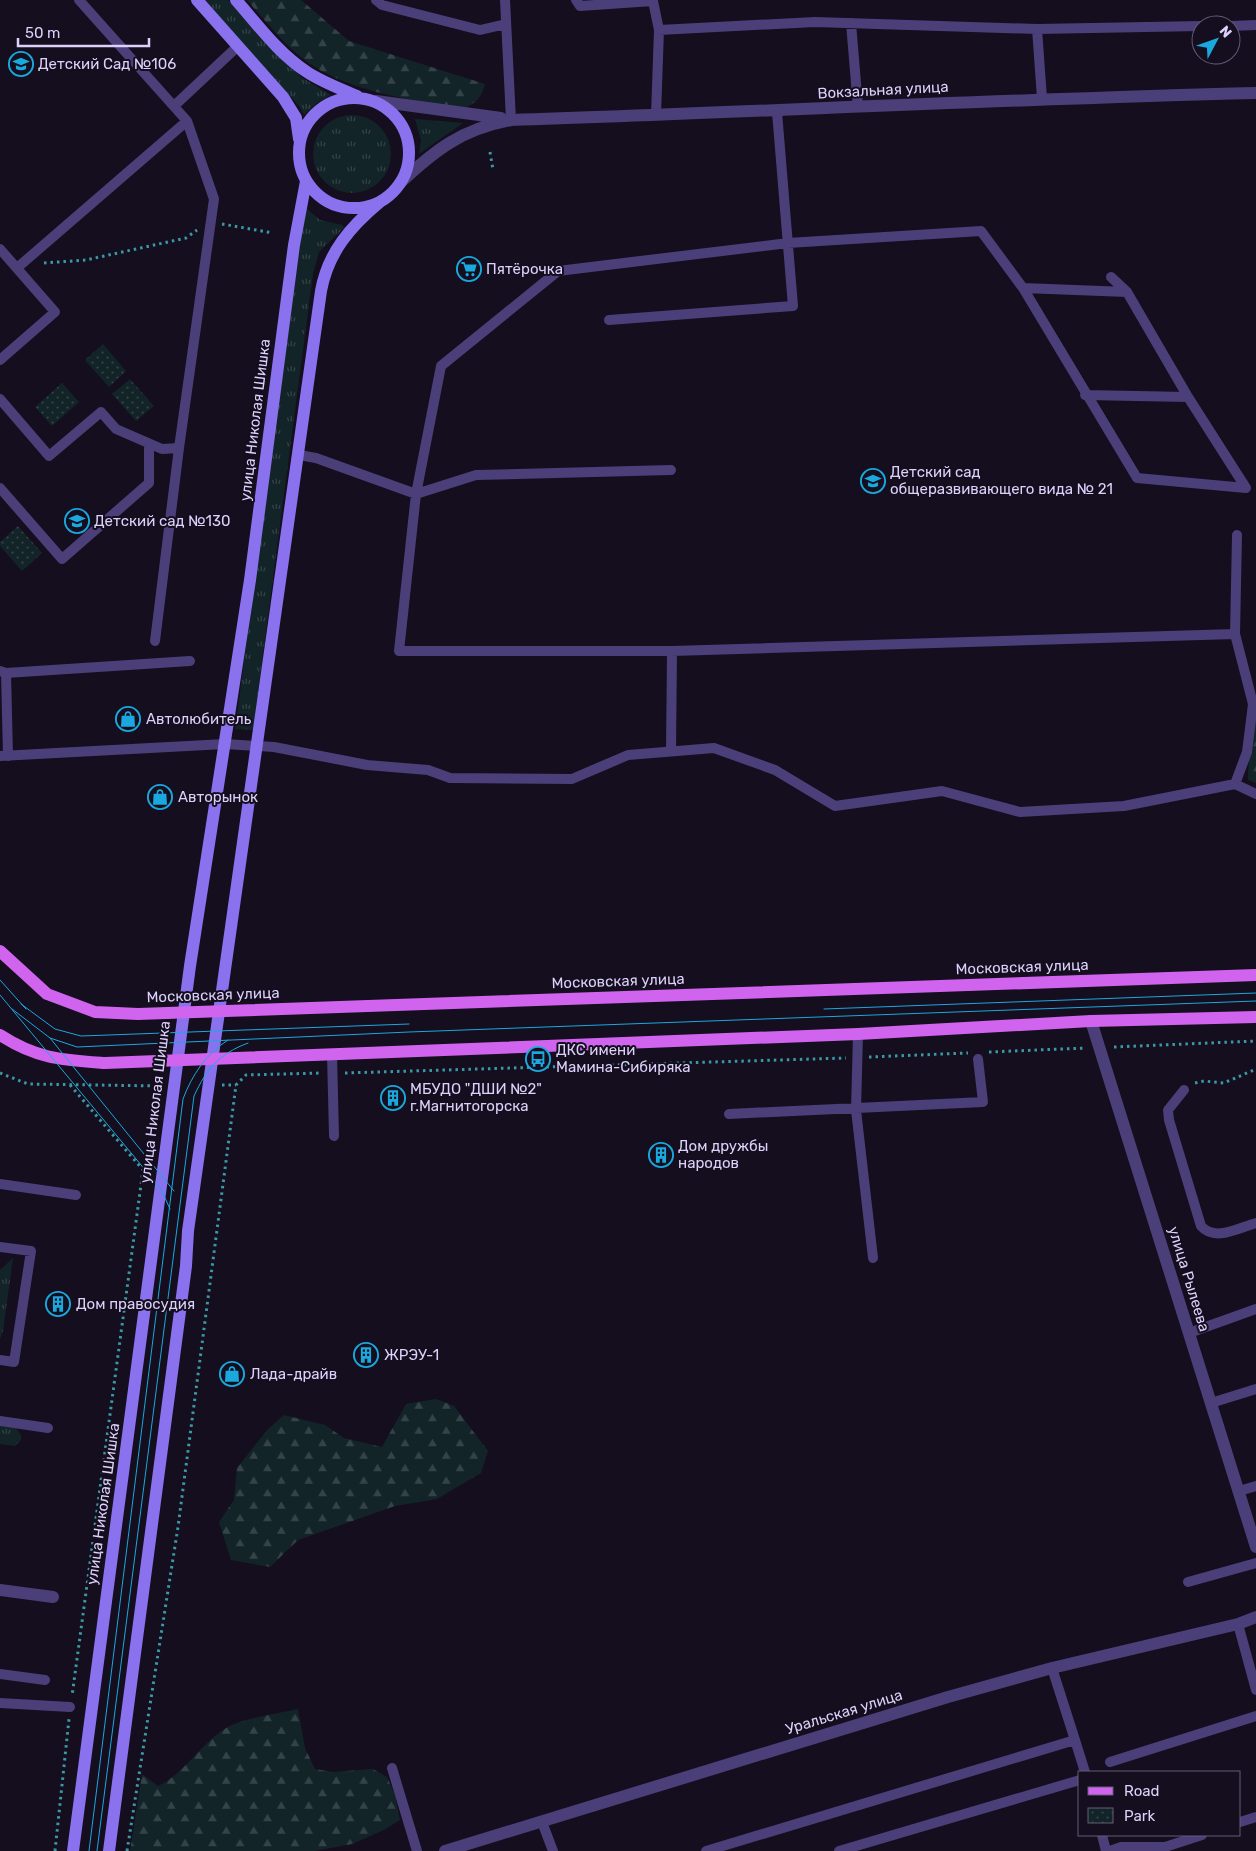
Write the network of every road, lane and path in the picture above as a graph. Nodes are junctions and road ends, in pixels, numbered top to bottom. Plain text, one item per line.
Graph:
1 (80, 0) edge
2 (197, 0) edge
3 (236, 0) edge
4 (376, 0) edge
5 (506, 0) edge
6 (576, 0) edge
7 (851, 23) junction
8 (506, 24) junction
9 (1256, 25) edge
10 (1191, 26) edge
11 (1241, 26) edge
12 (1037, 29) junction
13 (659, 30) junction
14 (238, 46) junction
15 (1256, 93) edge
16 (360, 97) junction
17 (1042, 98) junction
18 (376, 101) junction
19 (174, 106) junction
20 (858, 107) junction
21 (777, 112) junction
22 (656, 115) junction
23 (511, 120) junction
24 (187, 121) junction
25 (299, 140) junction
26 (490, 152) dead end
27 (493, 170) dead end
28 (306, 182) junction
29 (400, 184) junction
30 (380, 202) junction
31 (211, 224) junction
32 (273, 233) dead end
33 (788, 243) junction
34 (0, 249) edge
35 (21, 265) junction
36 (1111, 276) dead end
37 (1023, 288) junction
38 (1127, 292) junction
39 (608, 320) dead end
40 (0, 360) edge
41 (1085, 395) junction
42 (1188, 397) junction
43 (0, 399) edge
44 (149, 444) junction
45 (179, 448) junction
46 (298, 455) junction
47 (672, 470) dead end
48 (0, 488) edge
49 (416, 494) junction
50 (1237, 535) dead end
51 (1235, 634) junction
52 (155, 641) dead end
53 (672, 651) junction
54 (190, 661) dead end
55 (3, 672) edge
56 (225, 744) junction
57 (258, 745) junction
58 (671, 751) junction
59 (4, 756) edge
60 (1235, 784) junction
61 (1256, 794) edge
62 (0, 951) edge
63 (1256, 975) edge
64 (219, 1011) junction
65 (184, 1012) junction
66 (1256, 1017) edge
67 (1091, 1021) junction
68 (858, 1034) junction
69 (0, 1036) edge
70 (1256, 1041) edge
71 (1100, 1047) junction
72 (332, 1054) junction
73 (979, 1054) junction
74 (858, 1057) junction
75 (212, 1059) junction
76 (177, 1060) junction
77 (1256, 1069) edge
78 (0, 1073) edge
79 (332, 1073) junction
80 (70, 1085) junction
81 (209, 1085) junction
82 (236, 1085) junction
83 (174, 1086) junction
84 (1184, 1090) joint
85 (856, 1110) junction
86 (729, 1114) dead end
87 (334, 1136) dead end
88 (0, 1184) edge
89 (76, 1195) dead end
90 (1256, 1223) edge
91 (0, 1247) edge
92 (873, 1258) dead end
93 (1256, 1309) edge
94 (1189, 1333) junction
95 (0, 1360) edge
96 (1256, 1389) edge
97 (1211, 1403) junction
98 (0, 1421) edge
99 (48, 1428) dead end
100 (1256, 1486) edge
101 (1238, 1491) junction
102 (1256, 1547) edge
103 (1256, 1563) edge
104 (1188, 1582) dead end
105 (0, 1590) edge
106 (53, 1598) dead end
107 (1256, 1616) edge
108 (1238, 1624) junction
109 (1052, 1668) junction
110 (0, 1674) edge
111 (44, 1680) dead end
112 (1256, 1690) edge
113 (0, 1703) edge
114 (70, 1707) junction
115 (1256, 1716) edge
116 (1075, 1740) junction
117 (1110, 1762) dead end
118 (392, 1768) dead end
119 (1085, 1771) edge
120 (1078, 1781) edge
121 (1256, 1817) edge
122 (542, 1822) junction
123 (1241, 1822) edge
124 (1102, 1836) edge
125 (1199, 1836) edge
126 (55, 1851) edge
127 (73, 1851) edge
128 (108, 1851) edge
129 (127, 1851) edge
130 (417, 1851) edge
131 (445, 1851) edge
132 (553, 1851) edge
133 (706, 1851) edge
134 (839, 1851) edge
135 (1106, 1851) edge
136 (1110, 1851) edge

1 - 19 lane
2 - 14 main road
3 - 16 main road
4 - 8 lane
5 - 8 lane
6 - 13 lane
7 - 12 lane
7 - 13 lane
7 - 20 lane
8 - 23 lane
9 - 11 lane
10 - 12 lane
12 - 17 lane
13 - 22 lane
14 - 19 lane
14 - 25 main road
15 - 17 street, Вокзальная улица
16 - 18 main road
16 - 25 main road
17 - 20 street, Вокзальная улица
18 - 23 street, Вокзальная улица
18 - 29 main road
19 - 24 lane
20 - 21 street, Вокзальная улица
21 - 22 street, Вокзальная улица
21 - 33 lane
22 - 23 street, Вокзальная улица
23 - 29 street, Вокзальная улица
24 - 31 lane
24 - 35 lane
25 - 28 main road
26 - 27 path
28 - 30 main road
28 - 56 main road, улица Николая Шишка
29 - 30 main road
30 - 46 main road
31 - 32 path
31 - 35 path
31 - 45 lane
33 - 37 lane
33 - 39 lane
33 - 49 lane
34 - 35 lane
35 - 40 lane
36 - 38 lane
37 - 38 lane
37 - 41 lane
38 - 42 lane
41 - 42 lane
41 - 42 lane
43 - 44 lane
44 - 45 lane
44 - 48 lane
45 - 52 lane
46 - 49 lane
46 - 57 main road
47 - 49 lane
49 - 53 lane
50 - 51 lane
51 - 53 lane
51 - 60 lane
53 - 58 lane
54 - 55 lane
55 - 59 lane
56 - 57 lane
56 - 59 lane
56 - 65 main road, улица Николая Шишка
57 - 58 lane
57 - 64 main road
58 - 60 lane
60 - 61 lane
62 - 65 main road, Московская улица
63 - 64 main road, Московская улица
64 - 65 main road, Московская улица
64 - 75 main road
65 - 76 main road, улица Николая Шишка
66 - 67 main road
67 - 68 main road
67 - 71 street, улица Рылеева
68 - 72 main road
68 - 74 lane
69 - 76 main road
70 - 71 path
71 - 73 path
71 - 94 street, улица Рылеева
72 - 75 main road
72 - 79 lane
73 - 74 path
73 - 85 lane
74 - 79 path
74 - 85 lane
75 - 76 main road
75 - 81 main road
76 - 83 main road, улица Николая Шишка
77 - 84 path
78 - 80 path
79 - 82 path
79 - 87 lane
80 - 83 path
80 - 114 path
81 - 82 path
81 - 128 main road
82 - 129 path
83 - 127 main road, улица Николая Шишка
84 - 90 lane
85 - 86 lane
85 - 92 lane
88 - 89 lane
91 - 95 lane
93 - 94 lane
94 - 97 street, улица Рылеева
96 - 97 lane
97 - 101 street, улица Рылеева
98 - 99 lane
100 - 101 lane
101 - 102 street, улица Рылеева
103 - 104 lane
105 - 106 street
107 - 108 street, Уральская улица
108 - 109 street, Уральская улица
108 - 112 lane
109 - 116 lane
109 - 122 street, Уральская улица
110 - 111 lane
113 - 114 lane
114 - 126 path
115 - 117 lane
116 - 119 lane
116 - 133 lane
118 - 130 lane
120 - 134 lane
121 - 123 lane
122 - 131 street, Уральская улица
122 - 132 lane
124 - 135 lane
125 - 136 lane

